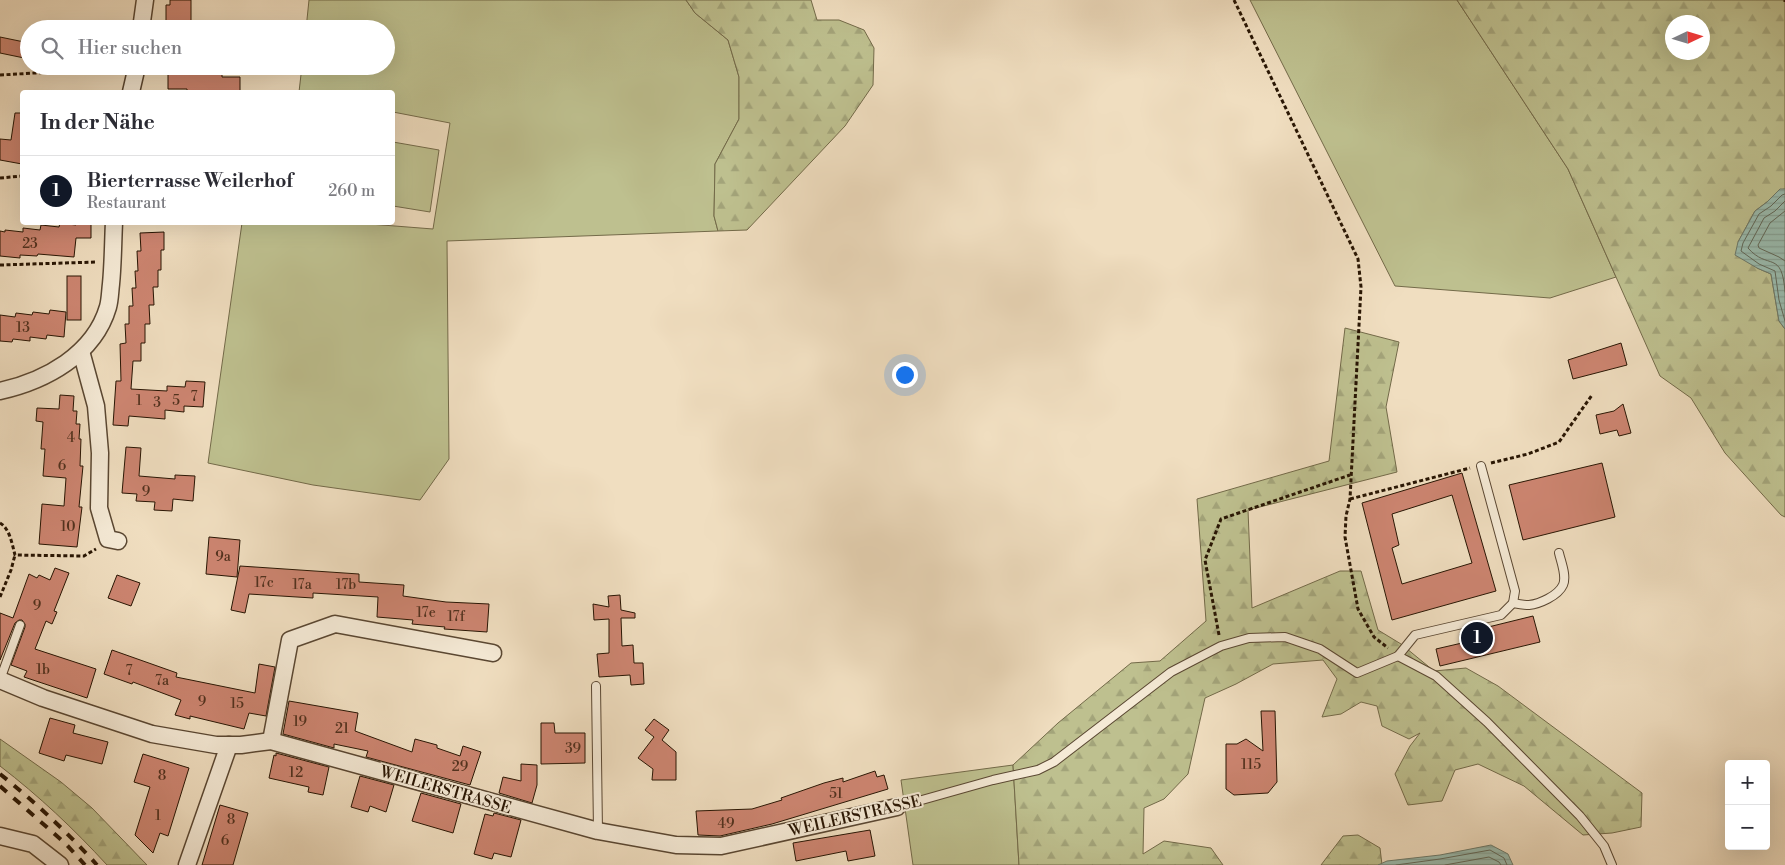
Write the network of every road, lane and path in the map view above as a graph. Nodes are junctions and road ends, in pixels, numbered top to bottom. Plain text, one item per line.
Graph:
1 (145, 0) edge
2 (1234, 0) edge
3 (142, 20) edge
4 (20, 74) edge
5 (0, 75) edge
6 (135, 75) edge
7 (131, 90) edge
8 (20, 176) edge
9 (0, 178) edge
10 (114, 225) edge
11 (113, 262) junction
12 (0, 265) edge
13 (81, 351) junction
14 (0, 391) edge
15 (1481, 466) dead end
16 (1350, 475) junction
17 (0, 523) edge
18 (113, 540) joint
19 (1559, 553) dead end
20 (15, 555) junction
21 (0, 597) edge
22 (1512, 603) junction
23 (20, 625) dead end
24 (1221, 646) junction
25 (493, 653) dead end
26 (1398, 656) junction
27 (0, 680) edge
28 (596, 686) dead end
29 (271, 741) junction
30 (229, 746) junction
31 (897, 807) joint
32 (598, 831) junction
33 (0, 836) edge
34 (60, 865) edge
35 (187, 865) edge
36 (1612, 865) edge

1 - 3 street
2 - 16 path
4 - 5 path
6 - 7 street
8 - 9 path
10 - 11 street
11 - 12 path
11 - 13 street
13 - 14 street
13 - 18 street
15 - 22 lane
16 - 24 path
16 - 26 path
17 - 20 path
18 - 20 path
19 - 22 lane
20 - 21 path
22 - 26 lane
23 - 27 lane
24 - 26 lane, WEILERSTRASSE
24 - 31 lane, WEILERSTRASSE
25 - 29 street
26 - 36 lane
27 - 30 street, WEILERSTRASSE
28 - 32 lane
29 - 30 street, WEILERSTRASSE
29 - 32 street, WEILERSTRASSE
30 - 35 street
31 - 32 street, WEILERSTRASSE
33 - 34 street

